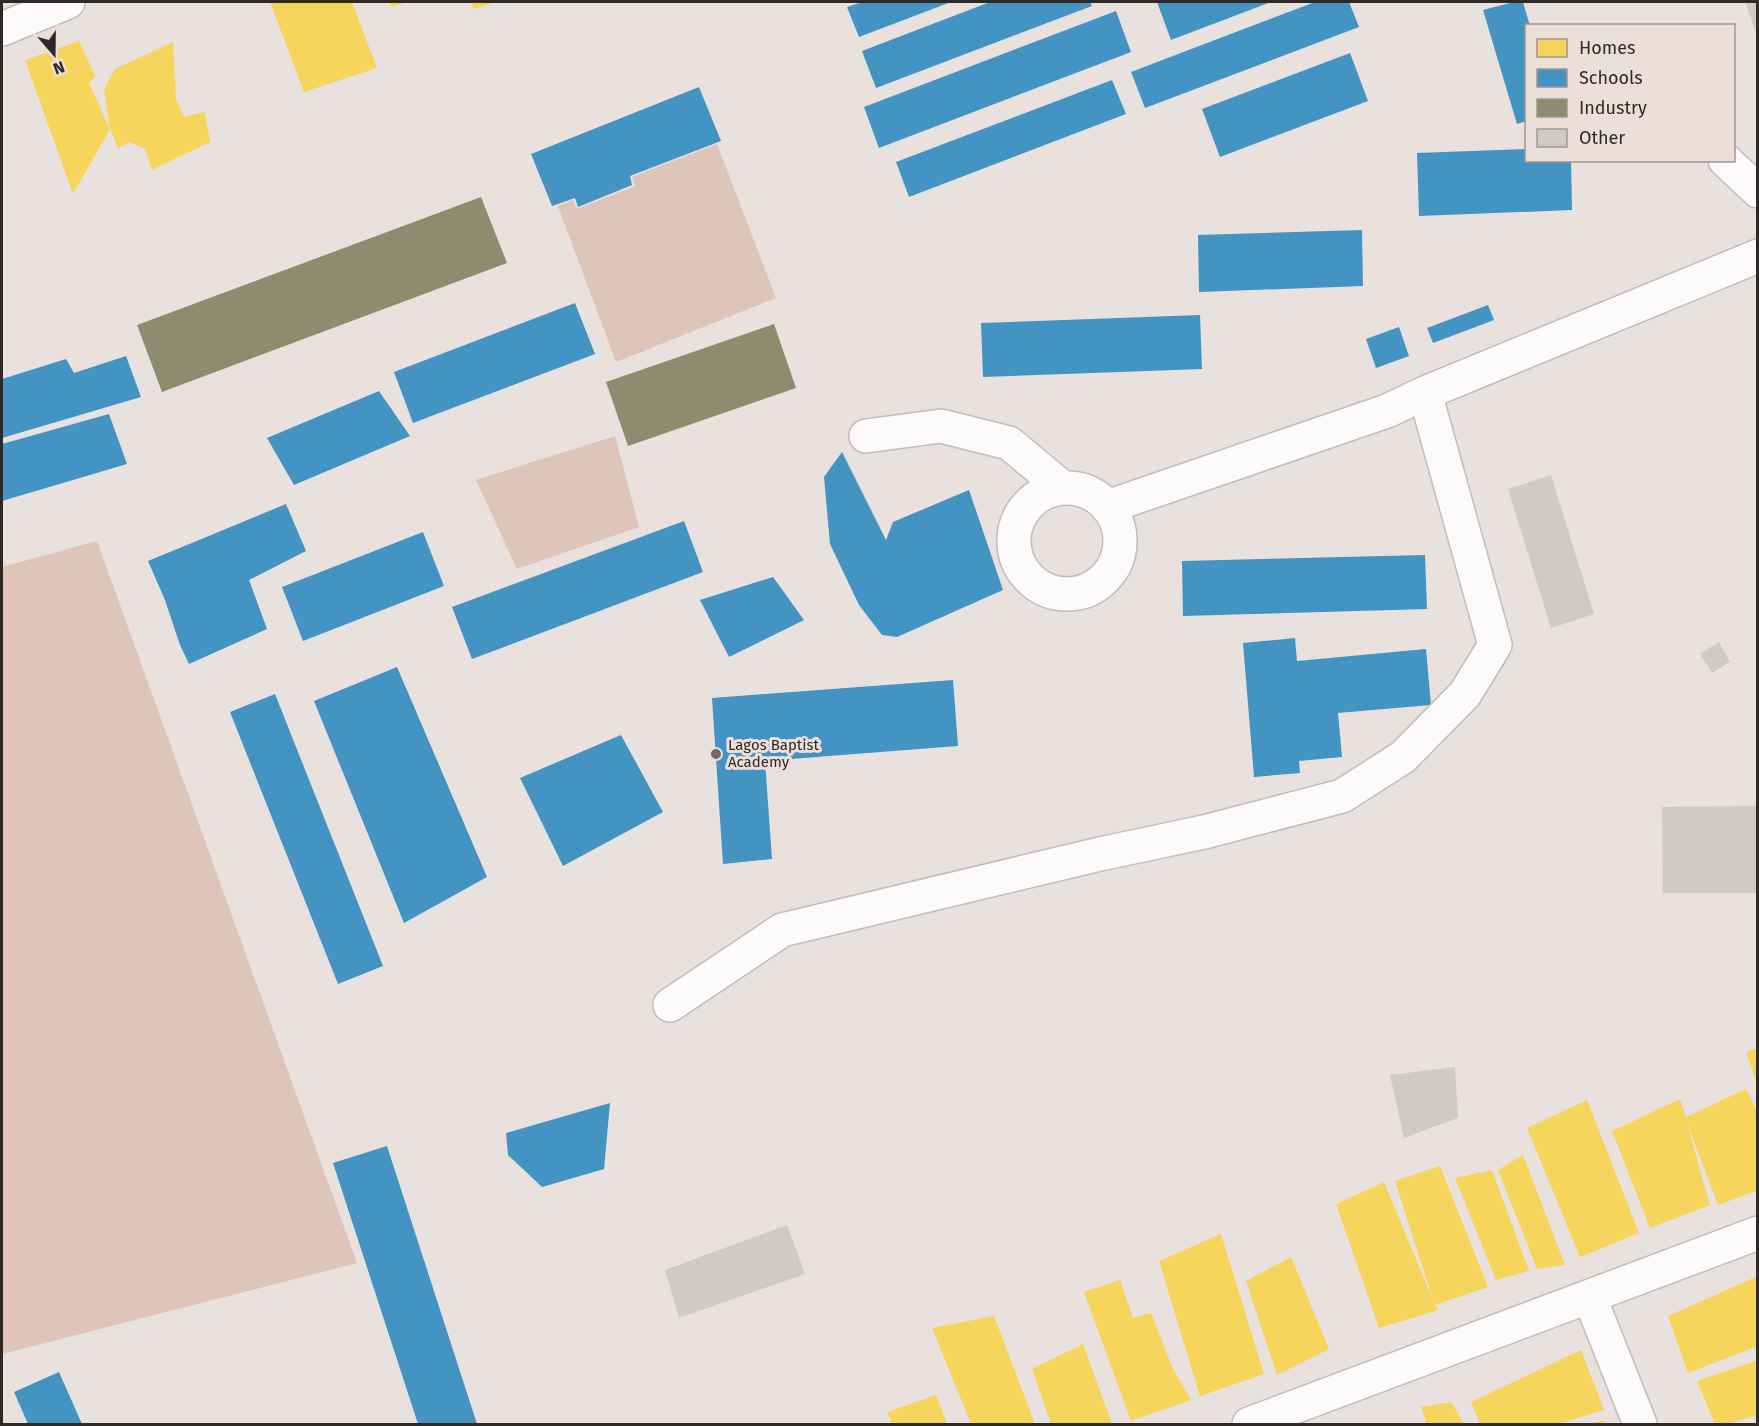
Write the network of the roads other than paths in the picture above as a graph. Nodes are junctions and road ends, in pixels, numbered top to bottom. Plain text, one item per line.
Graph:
1 (68, 2) edge
2 (2, 29) edge
3 (1727, 162) edge
4 (1758, 191) edge
5 (1758, 256) edge
6 (1425, 393) junction
7 (866, 436) dead end
8 (1063, 488) junction
9 (1107, 507) junction
10 (670, 1005) dead end
11 (1758, 1233) edge
12 (1590, 1298) junction
13 (1250, 1424) edge
14 (1641, 1425) edge

1 - 2 street
3 - 4 street
5 - 6 street
6 - 9 street
6 - 10 street
7 - 8 street
8 - 9 street
8 - 9 street
11 - 12 street
12 - 13 street
12 - 14 street

